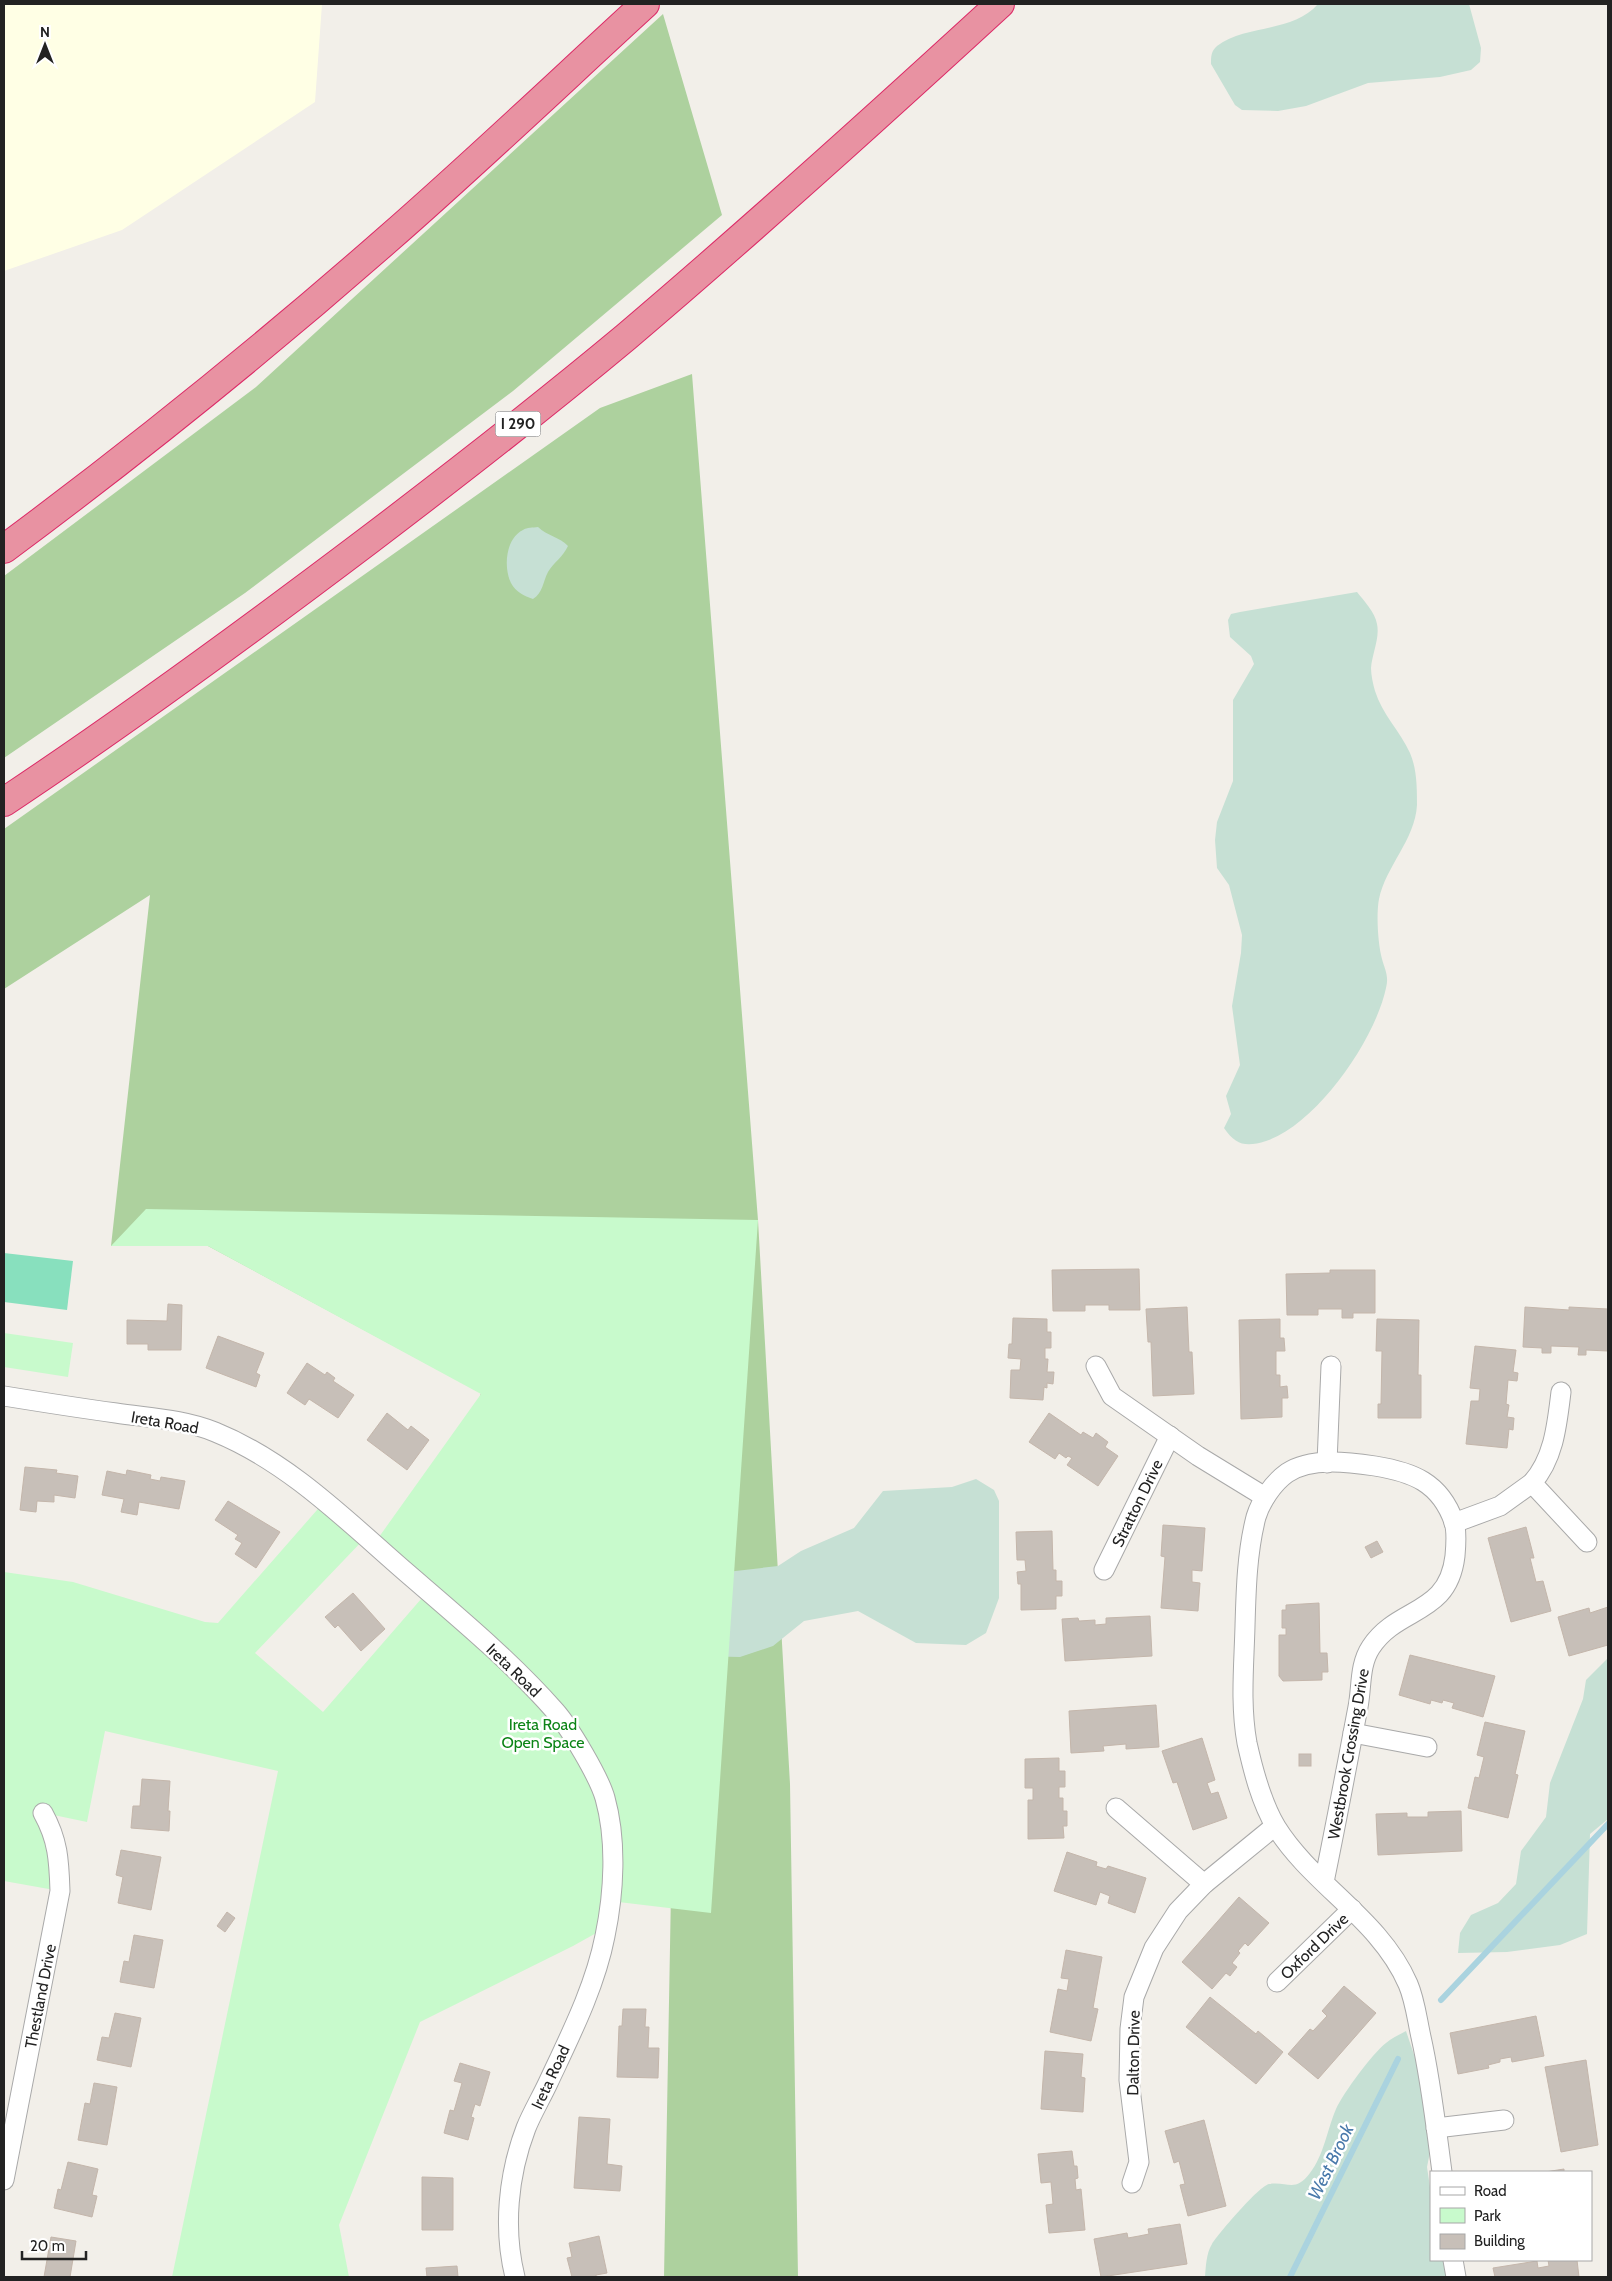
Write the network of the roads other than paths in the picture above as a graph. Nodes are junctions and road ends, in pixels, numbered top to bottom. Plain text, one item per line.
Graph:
1 (645, 4) edge
2 (1000, 4) edge
3 (4, 549) edge
4 (4, 802) edge
5 (1096, 1366) dead end
6 (1331, 1366) dead end
7 (1561, 1392) dead end
8 (4, 1396) edge
9 (1170, 1436) junction
10 (1327, 1463) junction
11 (1532, 1484) junction
12 (1265, 1497) junction
13 (1454, 1523) junction
14 (1587, 1542) dead end
15 (1104, 1570) dead end
16 (1353, 1733) junction
17 (1427, 1747) dead end
18 (1116, 1808) dead end
19 (43, 1813) dead end
20 (1276, 1826) junction
21 (1324, 1882) junction
22 (1204, 1884) junction
23 (1352, 1910) junction
24 (1276, 1982) dead end
25 (1504, 2120) dead end
26 (1436, 2128) junction
27 (1442, 2171) edge
28 (4, 2180) edge
29 (1132, 2183) dead end
30 (1453, 2261) edge
31 (515, 2277) edge
32 (1456, 2277) edge

1 - 3 highway
2 - 4 highway, I 290
5 - 9 street
6 - 10 street
7 - 11 street
8 - 31 street, Ireta Road
9 - 12 street
9 - 15 street, Stratton Drive
10 - 12 street, Westbrook Crossing Drive
10 - 13 street, Westbrook Crossing Drive
11 - 13 street
11 - 14 street
12 - 20 street, Westbrook Crossing Drive
13 - 16 street, Westbrook Crossing Drive
16 - 17 street
16 - 21 street, Westbrook Crossing Drive
18 - 22 street
19 - 28 street, Thestland Drive
20 - 21 street, Westbrook Crossing Drive
20 - 22 street, Dalton Drive
21 - 23 street, Westbrook Crossing Drive
22 - 29 street, Dalton Drive
23 - 24 street, Oxford Drive
23 - 26 street, Westbrook Crossing Drive
25 - 26 street
26 - 27 street, Westbrook Crossing Drive
30 - 32 street

